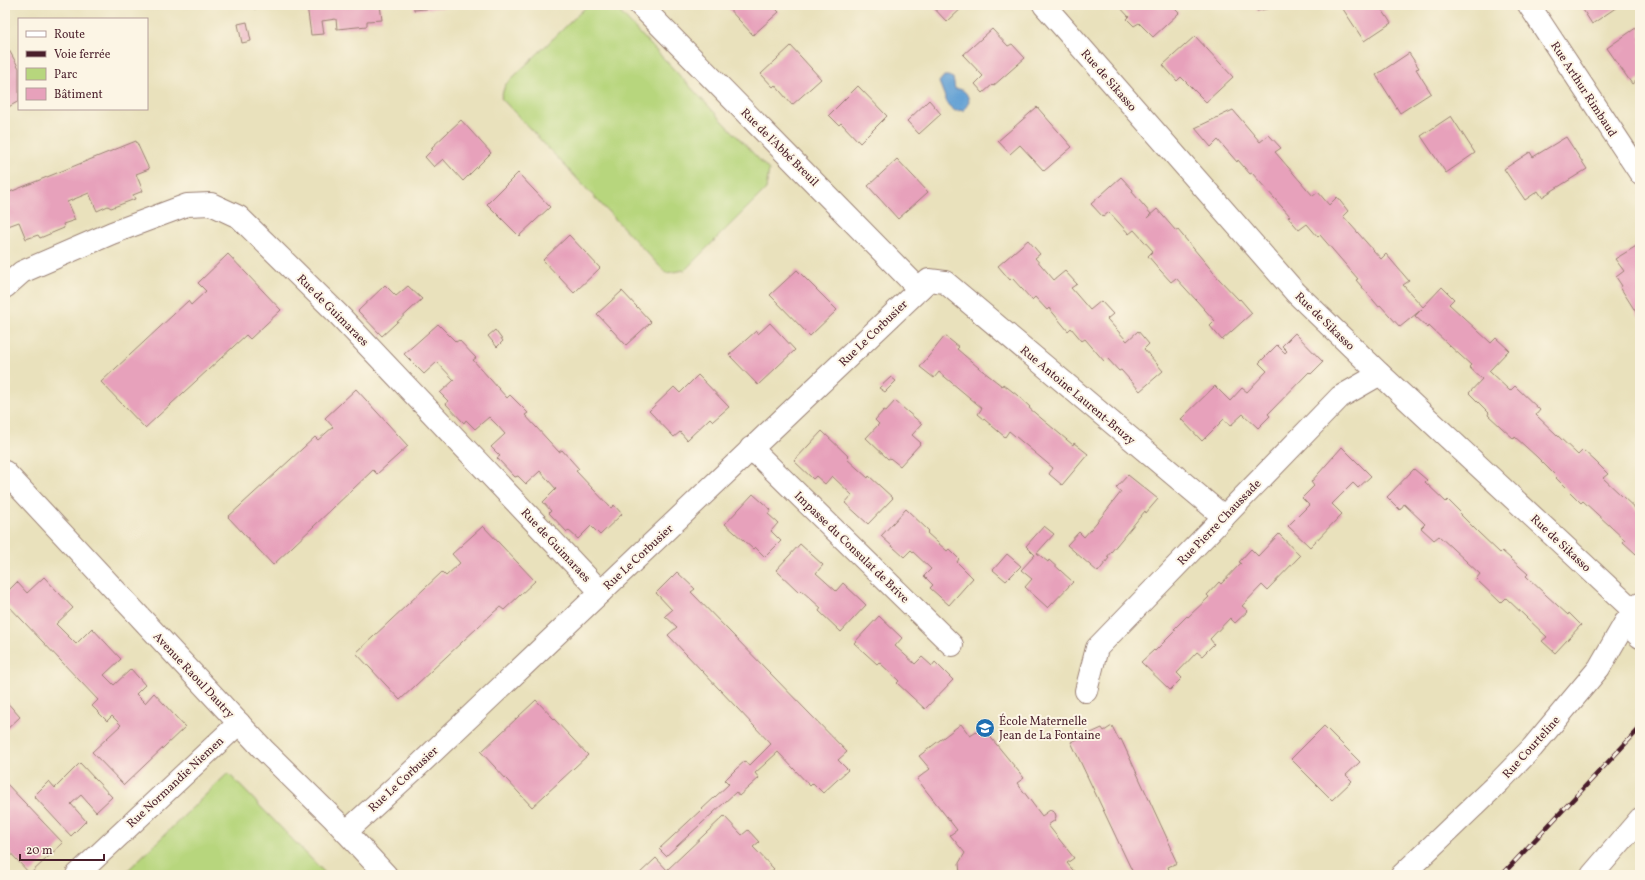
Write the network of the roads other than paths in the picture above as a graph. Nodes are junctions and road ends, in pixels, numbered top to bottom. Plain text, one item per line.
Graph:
1 (640, 5) edge
2 (1044, 5) edge
3 (1529, 5) edge
4 (1640, 173) edge
5 (924, 285) junction
6 (5, 287) edge
7 (1380, 374) junction
8 (751, 448) junction
9 (5, 472) edge
10 (1224, 517) junction
11 (601, 592) junction
12 (1635, 619) edge
13 (952, 645) dead end
14 (1086, 691) dead end
15 (239, 723) junction
16 (1640, 819) edge
17 (346, 832) junction
18 (77, 875) edge
19 (386, 875) edge
20 (1402, 875) edge
21 (1592, 875) edge

1 - 5 street, Rue de l'Abbé Breuil
2 - 7 street, Rue de Sikasso
3 - 4 street, Rue Arthur Rimbaud
5 - 8 street, Rue Le Corbusier
5 - 10 street, Rue Antoine Laurent-Bruzy
6 - 11 street, Rue de Guimaraes
7 - 10 street, Rue Pierre Chaussade
7 - 12 street, Rue de Sikasso
8 - 11 street, Rue Le Corbusier
8 - 13 street, Impasse du Consulat de Brive
9 - 15 street, Avenue Raoul Dautry
10 - 14 street, Rue Pierre Chaussade
11 - 17 street, Rue Le Corbusier
12 - 20 street, Rue Courteline
15 - 17 street, Avenue Raoul Dautry
15 - 18 street, Rue Normandie Niemen
16 - 21 street
17 - 19 street, Avenue Raoul Dautry

